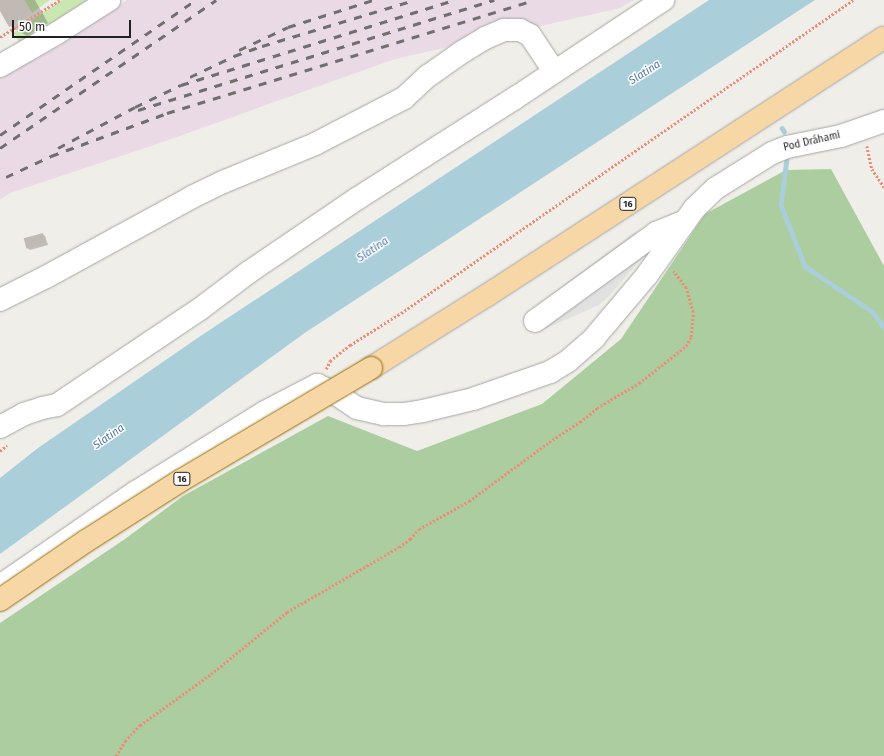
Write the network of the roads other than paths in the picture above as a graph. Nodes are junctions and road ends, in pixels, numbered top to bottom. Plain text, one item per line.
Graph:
1 (109, 0) edge
2 (663, 0) edge
3 (884, 38) edge
4 (0, 66) edge
5 (554, 72) junction
6 (874, 124) edge
7 (686, 221) junction
8 (0, 300) edge
9 (535, 321) dead end
10 (0, 427) edge
11 (0, 586) edge
12 (0, 600) edge

1 - 4 street
2 - 5 street
3 - 12 main road, 16, bridge
5 - 8 street
5 - 10 street
6 - 7 street, Pod Dráhami
7 - 9 street
7 - 11 street, Pod Dráhami

